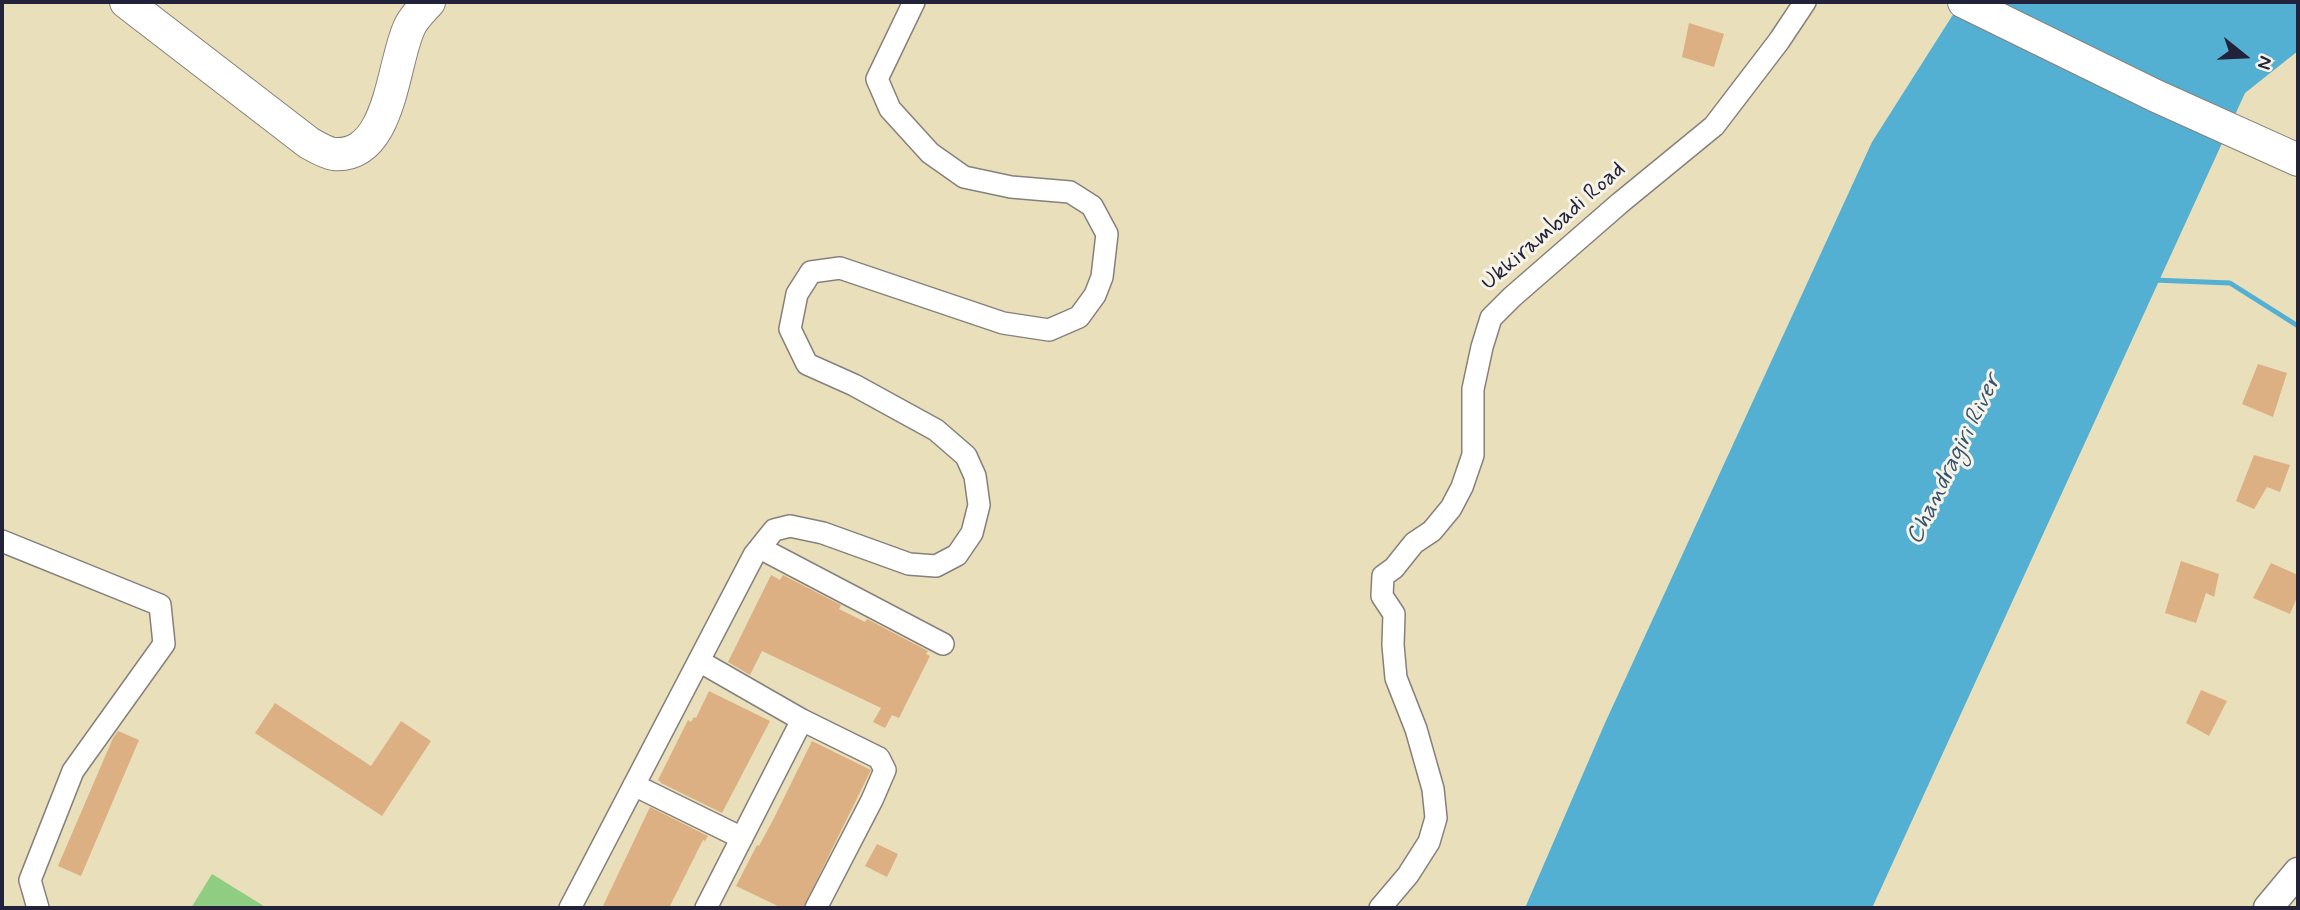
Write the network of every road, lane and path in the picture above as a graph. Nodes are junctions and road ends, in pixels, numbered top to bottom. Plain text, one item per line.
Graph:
1 (125, 2) edge
2 (429, 2) edge
3 (914, 2) edge
4 (1805, 2) edge
5 (1964, 2) edge
6 (2298, 160) edge
7 (2, 541) edge
8 (760, 548) junction
9 (943, 644) dead end
10 (699, 661) junction
11 (802, 720) junction
12 (634, 785) junction
13 (742, 838) junction
14 (2298, 872) edge
15 (38, 908) edge
16 (570, 908) edge
17 (706, 908) edge
18 (816, 908) edge
19 (1380, 908) edge
20 (2268, 908) edge

1 - 2 highway
3 - 8 street
4 - 19 street, Ukkirambadi Road
5 - 6 highway
7 - 15 street
8 - 9 street
8 - 10 street
10 - 11 street
10 - 12 street
11 - 13 street
11 - 18 street
12 - 13 street
12 - 16 street
13 - 17 street
14 - 20 main road

